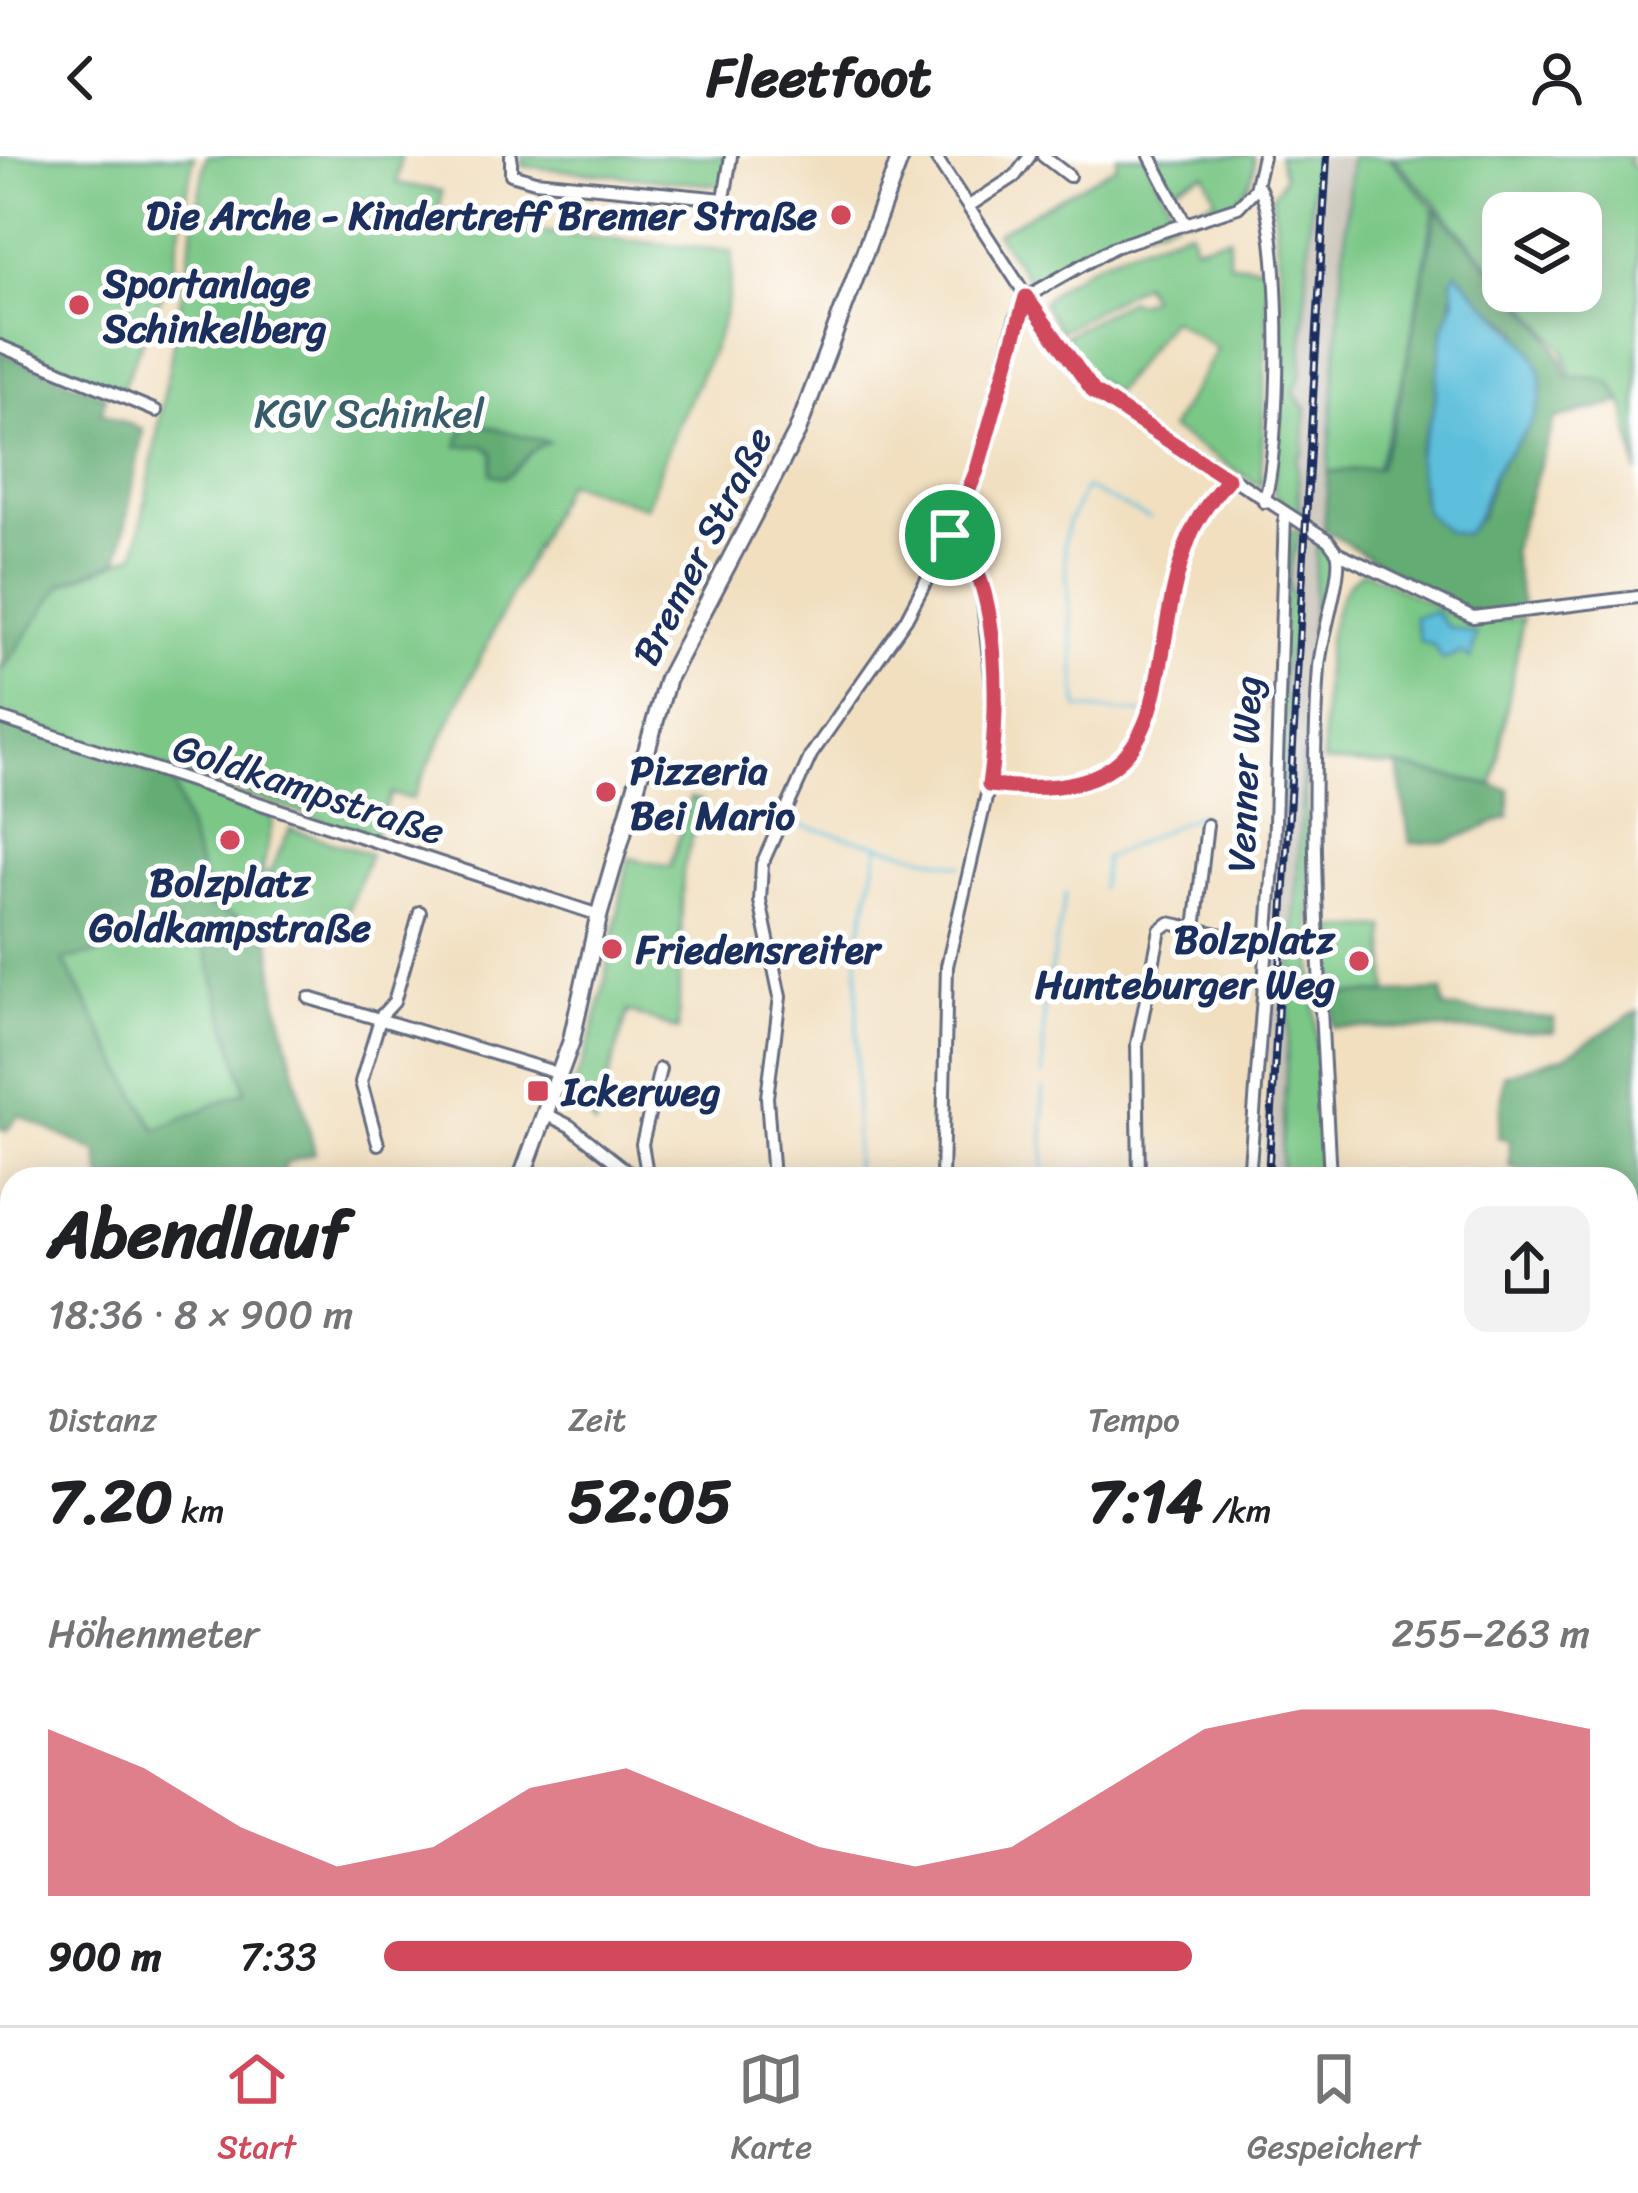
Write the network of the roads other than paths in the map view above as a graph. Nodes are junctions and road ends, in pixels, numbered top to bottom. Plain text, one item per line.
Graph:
1 (511, 156) edge
2 (731, 156) edge
3 (902, 156) edge
4 (935, 156) edge
5 (1030, 156) edge
6 (1043, 156) edge
7 (1150, 156) edge
8 (1263, 156) edge
9 (1069, 176) dead end
10 (1256, 184) junction
11 (969, 206) junction
12 (1185, 223) junction
13 (1026, 297) junction
14 (0, 346) edge
15 (156, 410) dead end
16 (1228, 479) junction
17 (1264, 502) junction
18 (1285, 515) junction
19 (950, 535) junction
20 (1337, 551) junction
21 (1638, 597) edge
22 (0, 718) edge
23 (989, 785) junction
24 (1207, 825) dead end
25 (420, 912) dead end
26 (599, 915) junction
27 (1196, 929) junction
28 (1268, 945) junction
29 (309, 998) dead end
30 (381, 1016) junction
31 (660, 1070) dead end
32 (561, 1074) junction
33 (546, 1114) junction
34 (378, 1144) dead end
35 (526, 1167) edge
36 (622, 1167) edge
37 (646, 1167) edge
38 (772, 1167) edge
39 (942, 1167) edge
40 (1139, 1167) edge
41 (1250, 1167) edge
42 (1330, 1167) edge

1 - 2 street
3 - 26 main road, Bremer Straße
4 - 11 street
5 - 11 street
6 - 9 street
7 - 12 street
8 - 10 street
10 - 12 street
10 - 17 street
11 - 13 street
12 - 13 street
13 - 16 street
13 - 19 street
14 - 15 street
16 - 17 street
16 - 23 street
17 - 18 street
18 - 20 street
18 - 28 street, Venner Weg
19 - 23 street
19 - 38 street
20 - 21 street
20 - 42 street
22 - 26 street, Goldkampstraße
23 - 39 street
24 - 27 street
25 - 30 street
26 - 32 main road, Bremer Straße
27 - 28 street
27 - 40 street
28 - 41 street, Venner Weg
29 - 30 street
30 - 32 street
30 - 34 street
31 - 37 street
32 - 33 main road, Bremer Straße
33 - 35 main road, Bremer Straße
33 - 36 street

